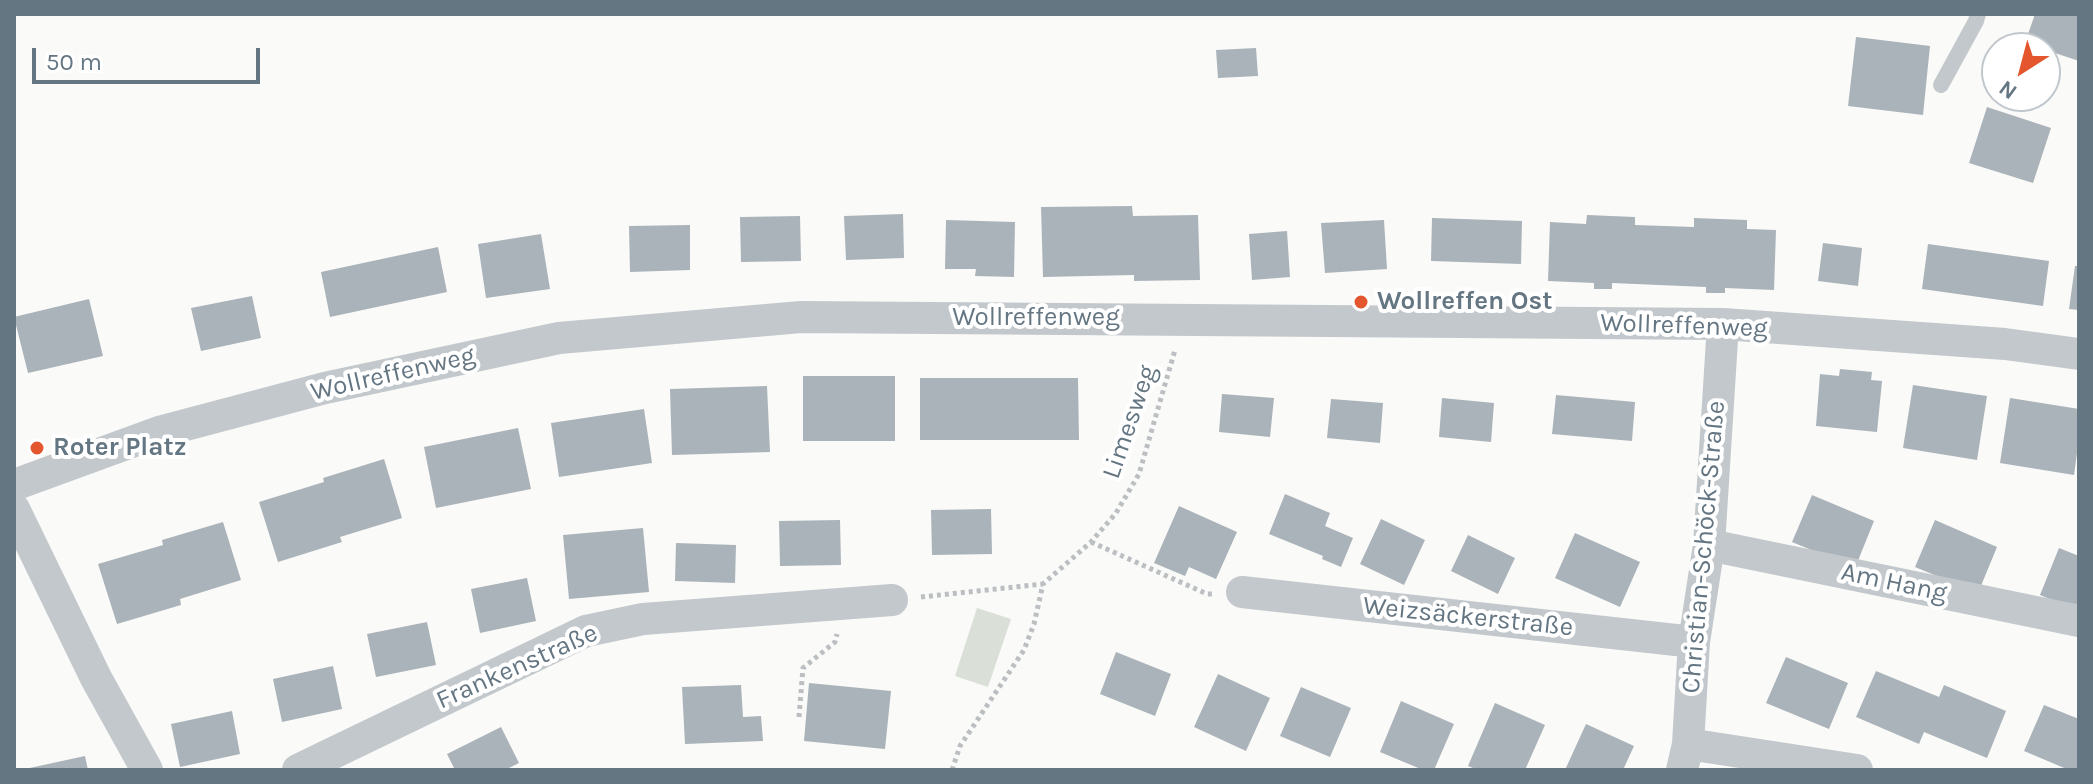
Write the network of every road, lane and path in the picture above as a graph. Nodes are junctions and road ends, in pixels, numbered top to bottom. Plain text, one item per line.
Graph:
1 (1978, 14) edge
2 (1941, 85) dead end
3 (1184, 319) junction
4 (1723, 324) junction
5 (2079, 354) edge
6 (14, 485) edge
7 (14, 509) edge
8 (1091, 542) junction
9 (1709, 545) junction
10 (1043, 584) junction
11 (1242, 592) joint
12 (892, 600) joint
13 (846, 602) junction
14 (2079, 621) edge
15 (1694, 642) junction
16 (799, 717) dead end
17 (1685, 757) edge
18 (147, 770) edge
19 (298, 770) edge
20 (952, 770) edge
21 (1857, 770) edge

1 - 2 lane
3 - 4 street, Wollreffenweg
3 - 6 street, Wollreffenweg
3 - 8 path, Limesweg
4 - 5 street, Wollreffenweg
4 - 9 street, Christian-Schöck-Straße
7 - 18 street
8 - 10 path, Limesweg
8 - 11 path
9 - 14 street, Am Hang
9 - 15 street, Christian-Schöck-Straße
10 - 12 path
10 - 20 path
11 - 15 street, Weizsäckerstraße
12 - 13 street, Frankenstraße
13 - 16 path
13 - 19 street, Frankenstraße
15 - 17 street, Christian-Schöck-Straße
17 - 21 street

